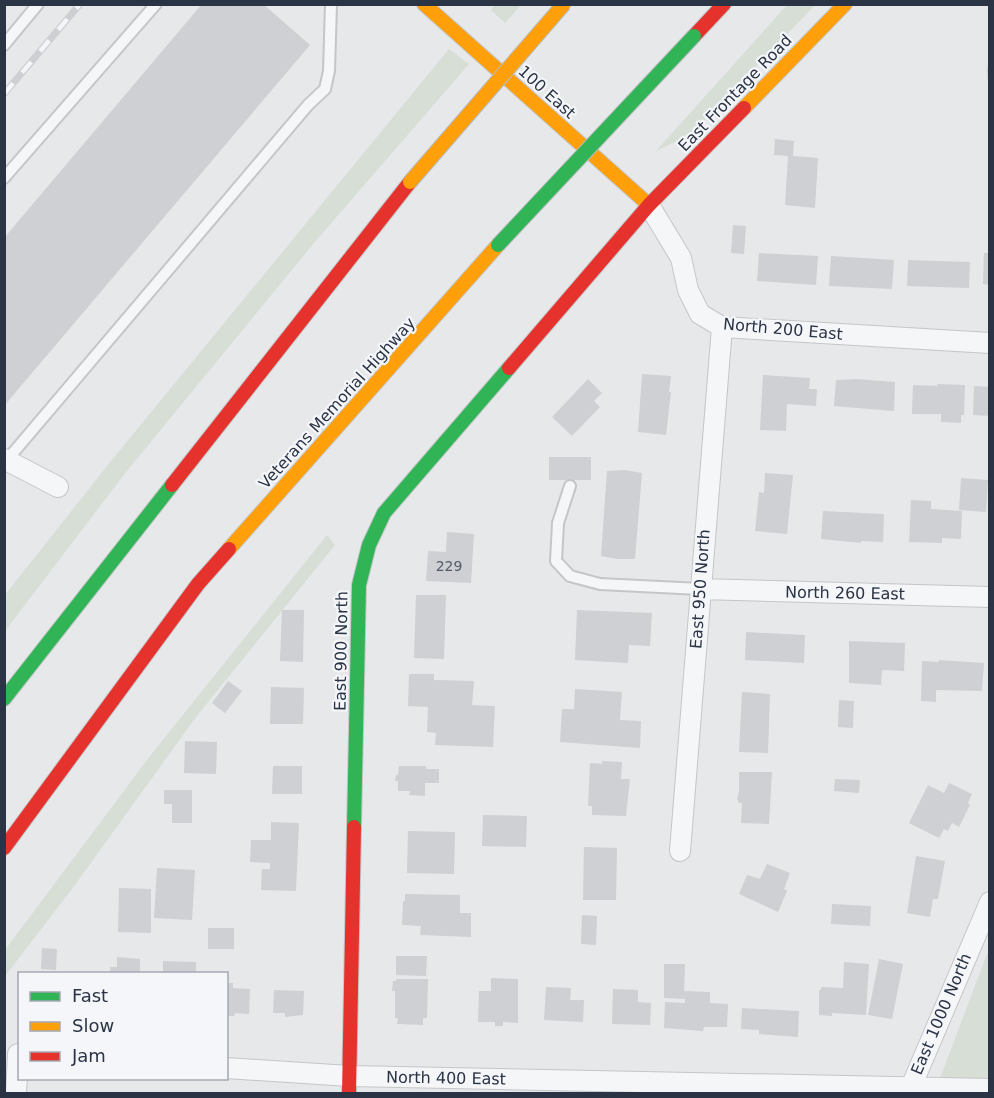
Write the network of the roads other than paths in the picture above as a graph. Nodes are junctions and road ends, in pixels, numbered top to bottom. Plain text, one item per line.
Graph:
1 (38, 4) edge
2 (156, 4) edge
3 (331, 4) edge
4 (424, 4) edge
5 (564, 4) edge
6 (724, 4) edge
7 (845, 4) edge
8 (4, 45) edge
9 (4, 178) edge
10 (649, 205) junction
11 (722, 327) junction
12 (990, 343) edge
13 (6, 459) edge
14 (570, 486) dead end
15 (58, 487) dead end
16 (700, 590) junction
17 (990, 597) edge
18 (4, 699) edge
19 (4, 848) edge
20 (680, 851) dead end
21 (990, 902) edge
22 (18, 1068) edge
23 (228, 1068) edge
24 (349, 1085) edge
25 (990, 1089) edge
26 (909, 1090) edge
27 (16, 1094) edge

1 - 8 lane
2 - 9 lane
3 - 13 lane
4 - 10 main road, 100 East
5 - 18 main road, bridge
6 - 19 main road, Veterans Memorial Highway, bridge
7 - 10 main road, East Frontage Road
10 - 11 street, North 200 East
10 - 24 main road, East 900 North
11 - 12 street, North 200 East
11 - 16 street, East 950 North
13 - 15 street
14 - 16 lane
16 - 17 street, North 260 East
16 - 20 street, East 950 North
21 - 26 street, East 1000 North
22 - 27 street
23 - 24 street, North 400 East
24 - 26 street, North 400 East
25 - 26 street, North 400 East

